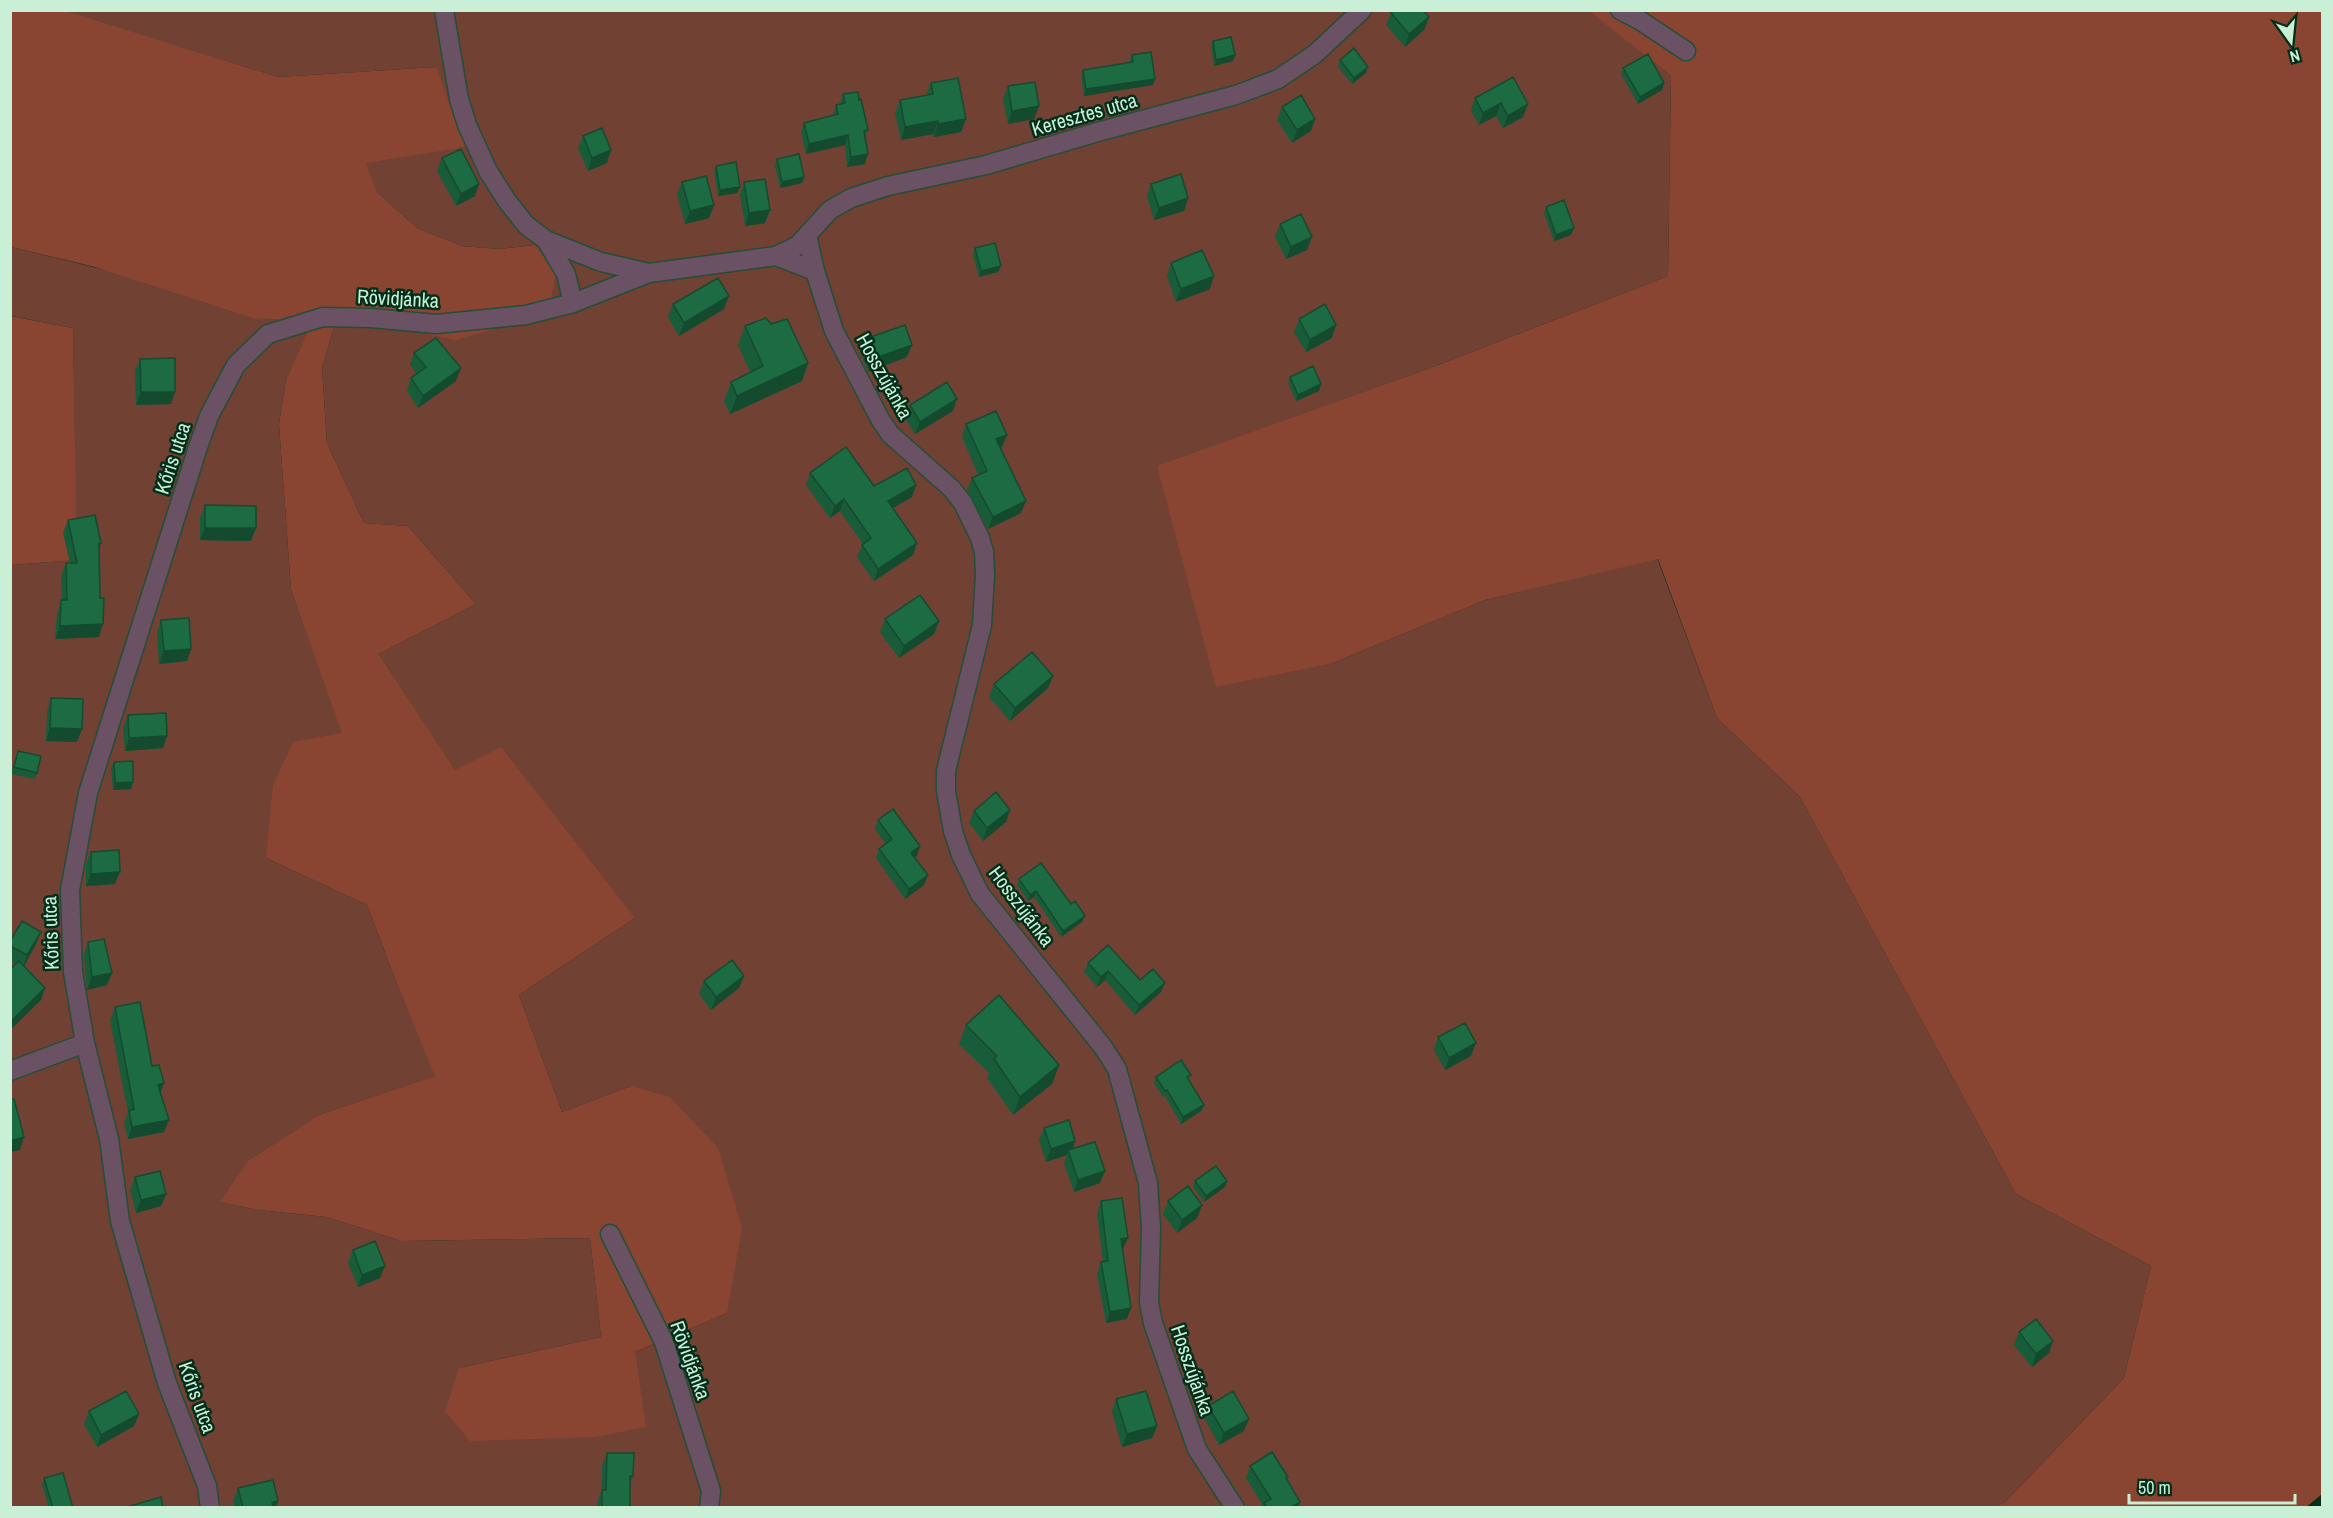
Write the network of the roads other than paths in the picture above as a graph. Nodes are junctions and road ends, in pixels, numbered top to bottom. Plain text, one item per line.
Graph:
1 (444, 10) edge
2 (1362, 10) edge
3 (1620, 10) edge
4 (1686, 51) dead end
5 (807, 235) junction
6 (546, 240) junction
7 (776, 256) junction
8 (814, 272) junction
9 (649, 273) junction
10 (573, 303) junction
11 (236, 365) joint
12 (85, 1043) junction
13 (10, 1071) edge
14 (610, 1234) dead end
15 (210, 1508) edge
16 (709, 1508) edge
17 (1234, 1508) edge

1 - 6 street, Keresztes utca
2 - 5 street, Keresztes utca
3 - 4 street
5 - 7 street, Keresztes utca
5 - 8 street
6 - 9 street, Keresztes utca
6 - 10 street
7 - 8 street
7 - 9 street, Keresztes utca
8 - 17 street, Hosszújánka
9 - 10 street, Rövidjánka
10 - 11 street, Rövidjánka
11 - 12 street, Kőris utca
12 - 13 street
12 - 15 street, Kőris utca
14 - 16 street, Rövidjánka

